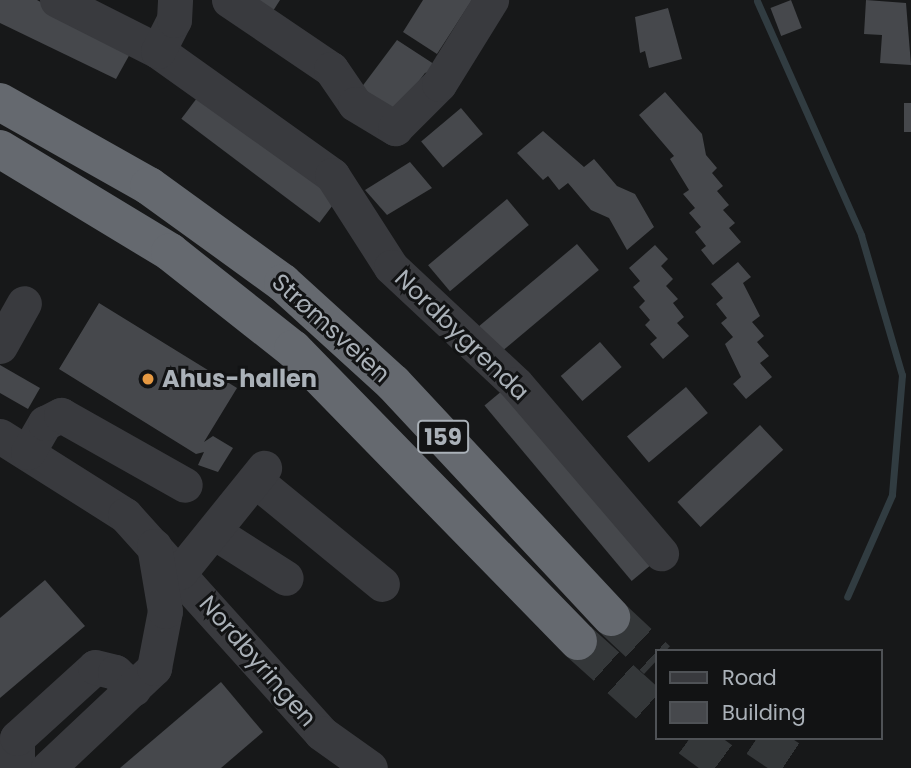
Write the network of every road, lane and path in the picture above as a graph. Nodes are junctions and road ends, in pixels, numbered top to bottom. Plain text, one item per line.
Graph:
1 (57, 0) edge
2 (175, 0) edge
3 (229, 0) edge
4 (491, 0) edge
5 (158, 51) junction
6 (0, 102) edge
7 (0, 149) edge
8 (24, 303) dead end
9 (0, 346) edge
10 (14, 444) edge
11 (185, 485) dead end
12 (214, 532) junction
13 (154, 545) junction
14 (661, 552) dead end
15 (180, 572) junction
16 (286, 578) dead end
17 (382, 584) dead end
18 (611, 617) tunnel mouth
19 (578, 641) tunnel mouth
20 (134, 689) junction
21 (330, 755) edge
22 (17, 768) edge
23 (48, 768) edge
24 (370, 768) edge

1 - 5 street, Nordbygrenda
2 - 5 street
3 - 4 street
5 - 14 street, Nordbygrenda
6 - 18 highway, Strømsveien / 159
7 - 19 highway, Strømsveien / 159
8 - 9 street
10 - 11 street
10 - 13 street, Nordbyringen
12 - 15 street
12 - 16 street
12 - 17 street
13 - 15 street, Nordbyringen
13 - 20 street, Nordbyringen
15 - 21 street, Nordbyringen
20 - 22 street
20 - 23 street, Nordbyringen
21 - 24 street, Nordbyringen

